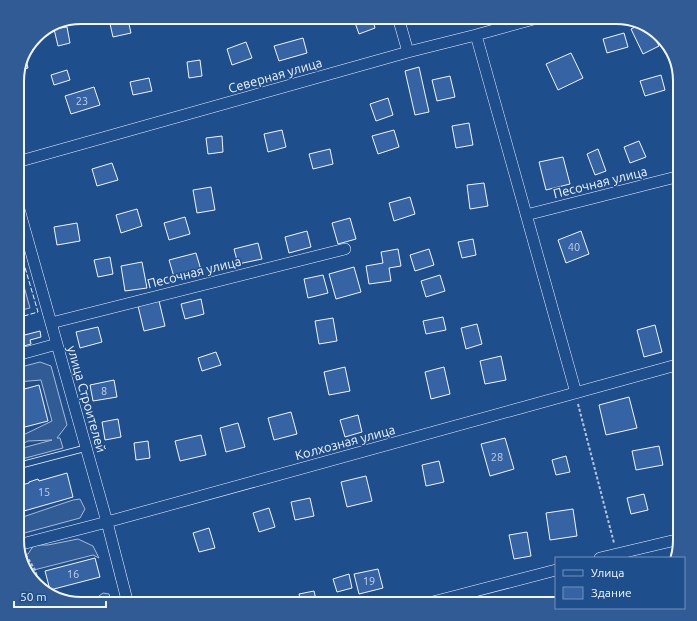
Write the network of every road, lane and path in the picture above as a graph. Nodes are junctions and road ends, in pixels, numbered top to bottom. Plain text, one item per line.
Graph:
1 (400, 24) edge
2 (516, 24) edge
3 (476, 35) junction
4 (408, 52) junction
5 (24, 160) edge
6 (673, 178) edge
7 (526, 216) junction
8 (24, 239) edge
9 (345, 249) dead end
10 (51, 322) junction
11 (56, 344) junction
12 (24, 353) edge
13 (673, 366) edge
14 (576, 393) junction
15 (86, 448) junction
16 (24, 464) edge
17 (107, 522) junction
18 (673, 541) edge
19 (25, 548) edge
20 (617, 556) edge
21 (28, 559) edge
22 (555, 570) edge
23 (37, 576) edge
24 (126, 597) edge
25 (452, 597) edge

1 - 4 street
2 - 3 street, Северная улица
3 - 4 street, Северная улица
3 - 7 street
4 - 5 street, Северная улица
6 - 7 street, Песочная улица
7 - 14 street
8 - 10 street, улица Строителей
9 - 10 street, Песочная улица
10 - 11 street, улица Строителей
11 - 12 street
11 - 15 street, улица Строителей
13 - 14 street, Колхозная улица
14 - 17 street, Колхозная улица
14 - 20 path
15 - 16 lane
15 - 17 street, улица Строителей
17 - 19 street, Колхозная улица
17 - 24 street, улица Строителей
18 - 20 street
21 - 23 path
22 - 25 street

